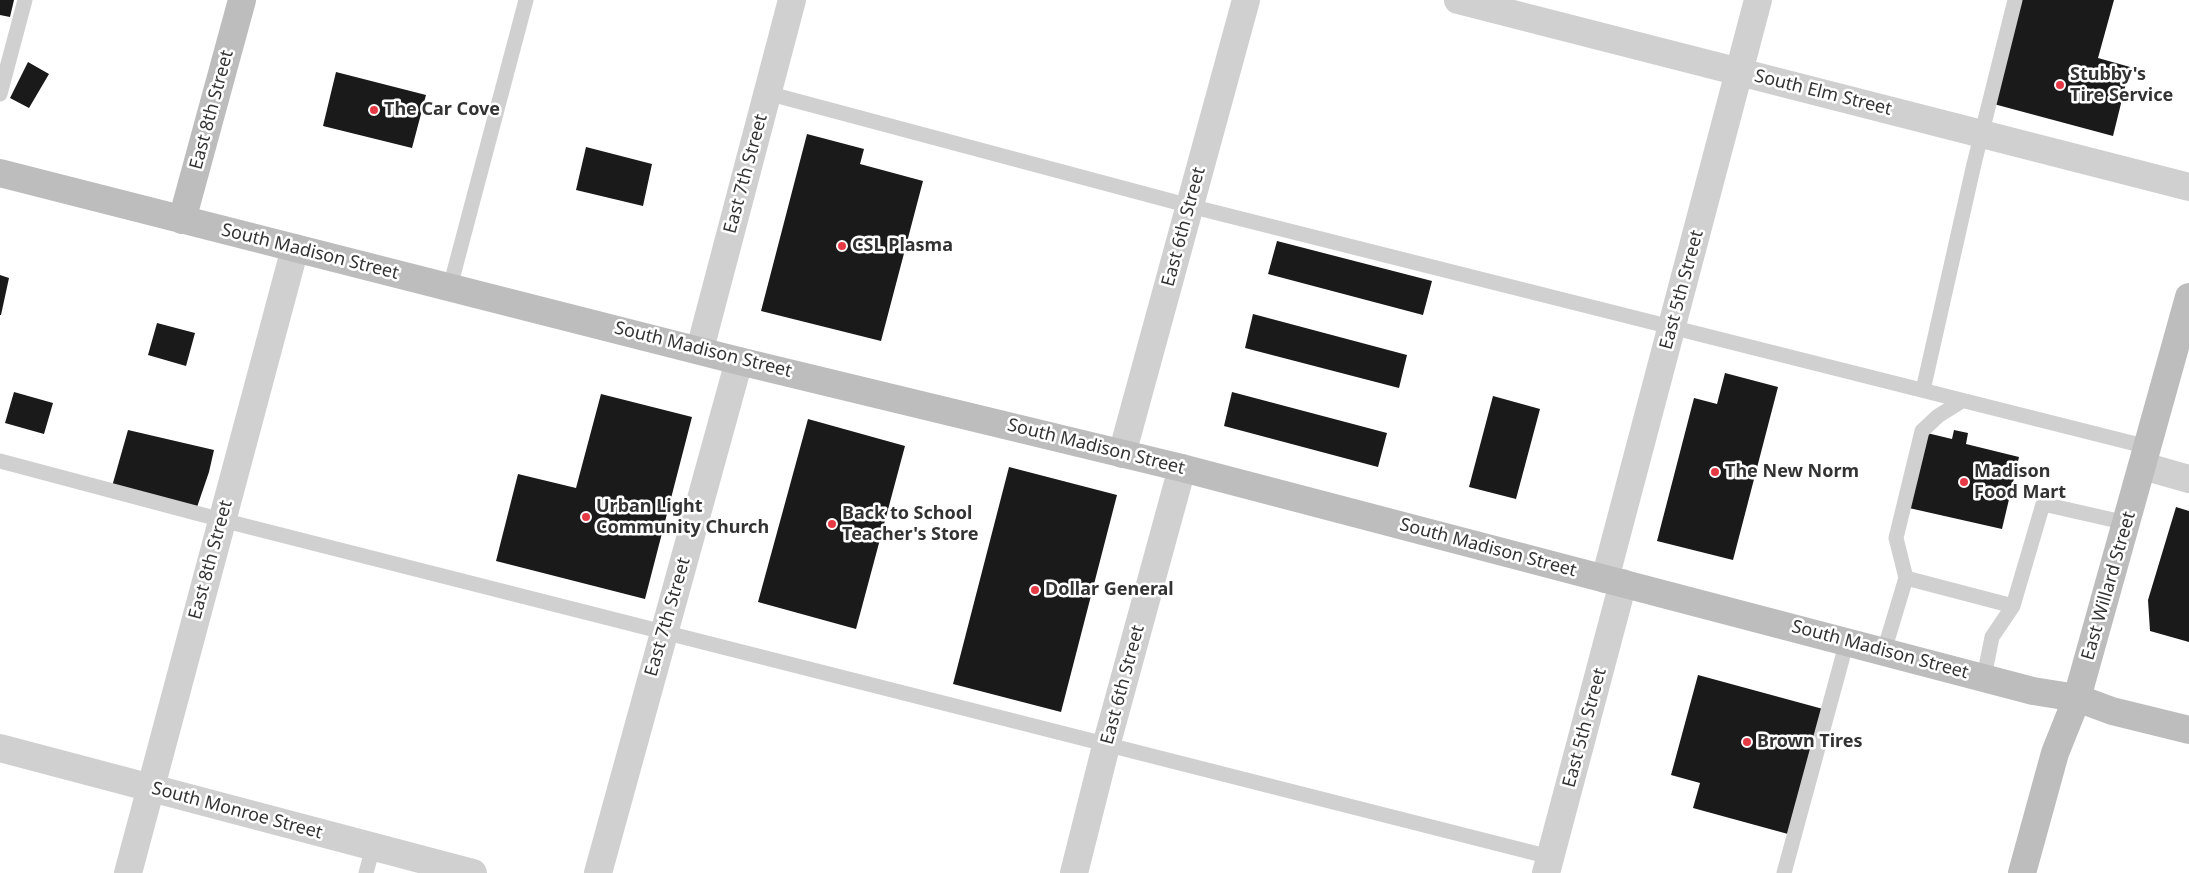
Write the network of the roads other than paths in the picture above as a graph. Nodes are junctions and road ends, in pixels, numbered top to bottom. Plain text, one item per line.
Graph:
1 (25, 0) edge
2 (242, 0) edge
3 (526, 0) edge
4 (792, 0) edge
5 (1246, 0) edge
6 (1458, 0) edge
7 (1758, 0) edge
8 (2015, 0) edge
9 (1739, 72) junction
10 (767, 93) junction
11 (0, 94) edge
12 (1981, 134) junction
13 (0, 173) edge
14 (2189, 187) edge
15 (1190, 206) junction
16 (182, 220) junction
17 (295, 248) junction
18 (450, 287) junction
19 (2189, 297) edge
20 (1672, 328) junction
21 (700, 349) junction
22 (738, 360) junction
23 (1923, 390) junction
24 (1962, 400) junction
25 (1122, 454) junction
26 (2146, 457) junction
27 (0, 461) edge
28 (1182, 468) junction
29 (2189, 479) edge
30 (222, 520) junction
31 (2128, 523) junction
32 (1906, 578) junction
33 (1614, 581) junction
34 (2013, 606) junction
35 (664, 632) junction
36 (1847, 640) junction
37 (1884, 651) junction
38 (1984, 677) junction
39 (2077, 698) junction
40 (2189, 730) edge
41 (1106, 746) junction
42 (0, 748) edge
43 (150, 788) junction
44 (373, 847) junction
45 (1548, 865) edge
46 (128, 873) edge
47 (366, 873) edge
48 (473, 873) edge
49 (598, 873) edge
50 (1074, 873) edge
51 (1784, 873) edge
52 (2022, 873) edge

1 - 11 lane
2 - 16 main road, East 8th Street
3 - 18 lane
4 - 10 street, East 7th Street
5 - 15 street, East 6th Street
6 - 9 street, South Elm Street
7 - 9 street, East 5th Street
8 - 12 lane
9 - 12 street, South Elm Street
9 - 20 street, East 5th Street
10 - 15 lane
10 - 21 street, East 7th Street
12 - 14 street, South Elm Street
12 - 23 lane
13 - 16 main road, South Madison Street
15 - 20 lane
15 - 25 street, East 6th Street
16 - 17 main road, South Madison Street
17 - 18 main road, South Madison Street
17 - 30 street, East 8th Street
18 - 21 main road, South Madison Street
19 - 26 main road, East Willard Street
20 - 23 lane
20 - 33 street, East 5th Street
21 - 22 main road, South Madison Street
22 - 25 main road, South Madison Street
22 - 35 street, East 7th Street
23 - 24 lane
24 - 26 lane
24 - 32 lane
25 - 28 main road, South Madison Street
26 - 29 street
26 - 31 main road, East Willard Street
27 - 30 lane
28 - 33 main road, South Madison Street
28 - 41 street, East 6th Street
30 - 35 lane
30 - 43 street, East 8th Street
31 - 34 lane
31 - 39 main road, East Willard Street
32 - 34 lane
32 - 37 lane
33 - 36 main road, South Madison Street
33 - 45 street, East 5th Street
34 - 38 lane
35 - 41 lane
35 - 49 street, East 7th Street
36 - 37 main road, South Madison Street
36 - 51 lane
37 - 38 main road, South Madison Street
38 - 39 main road, South Madison Street
39 - 40 main road, South Madison Street
39 - 52 main road, East Willard Street
41 - 45 lane
41 - 50 street, East 6th Street
42 - 43 street, South Monroe Street
43 - 44 street, South Monroe Street
43 - 46 street, East 8th Street
44 - 47 lane
44 - 48 street, South Monroe Street

